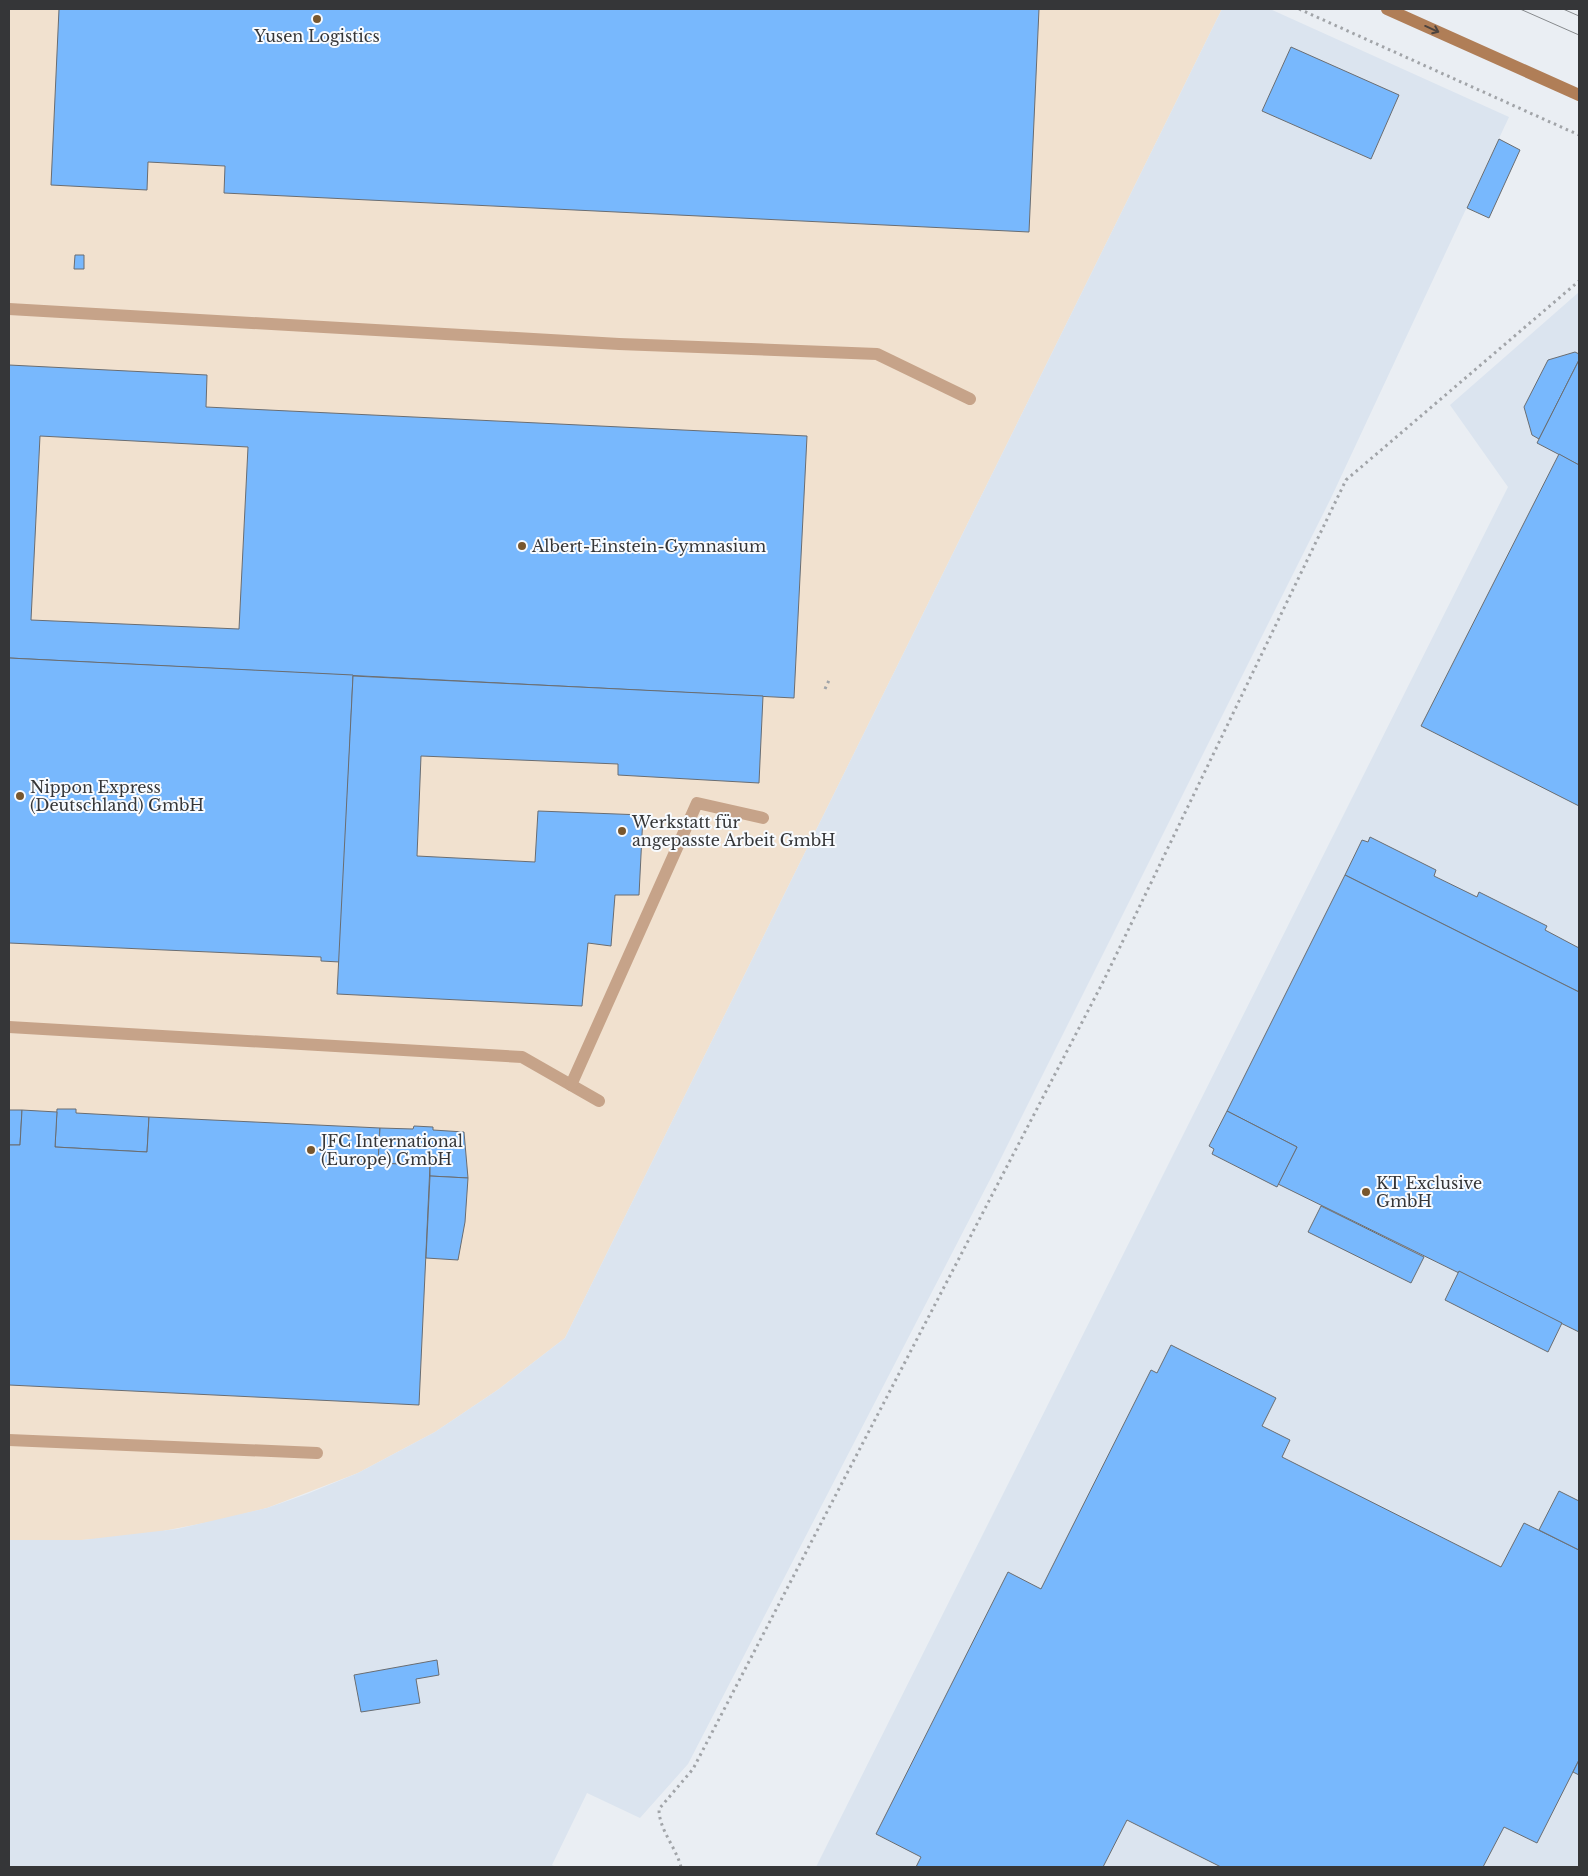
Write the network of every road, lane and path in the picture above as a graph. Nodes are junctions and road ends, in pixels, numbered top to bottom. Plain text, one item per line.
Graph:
1 (1299, 9) edge
2 (1387, 9) edge
3 (1579, 95) edge
4 (1579, 135) edge
5 (1579, 281) edge
6 (9, 309) edge
7 (970, 399) dead end
8 (830, 678) dead end
9 (825, 689) dead end
10 (763, 818) dead end
11 (9, 1027) edge
12 (571, 1085) junction
13 (600, 1101) dead end
14 (9, 1440) edge
15 (317, 1453) dead end
16 (681, 1867) edge

1 - 4 path
2 -> 3 main road
5 - 16 path
6 - 7 lane
8 - 9 path
10 - 12 lane
11 - 12 lane
12 - 13 lane
14 - 15 lane

